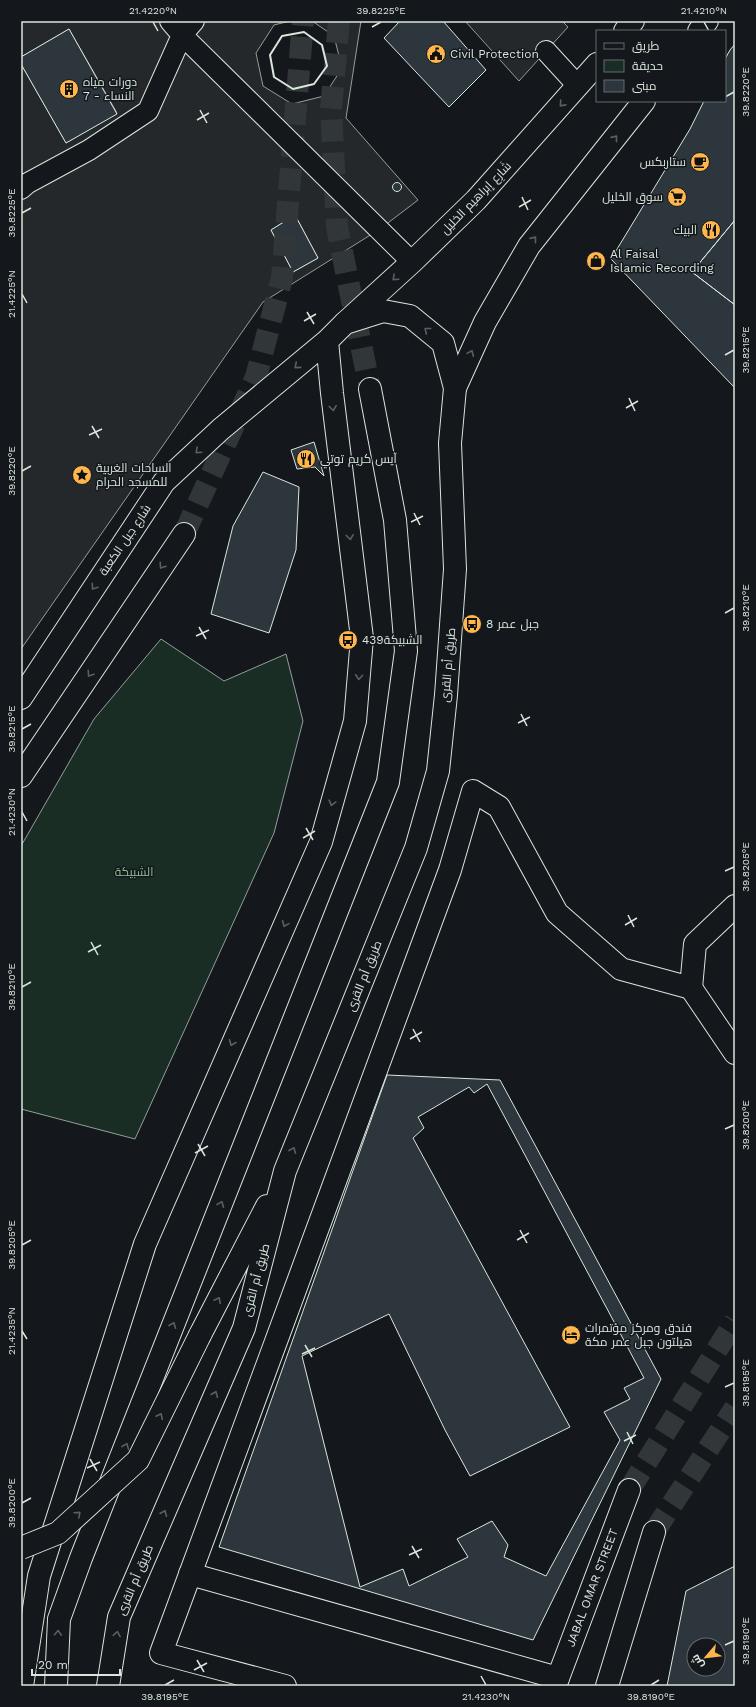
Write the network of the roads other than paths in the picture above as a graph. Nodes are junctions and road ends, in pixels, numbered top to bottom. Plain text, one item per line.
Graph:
1 (633, 21) edge
2 (707, 21) edge
3 (182, 26) edge
4 (626, 30) edge
5 (700, 30) edge
6 (546, 51) dead end
7 (596, 65) edge
8 (578, 86) junction
9 (643, 102) edge
10 (23, 180) edge
11 (412, 262) junction
12 (345, 323) junction
13 (327, 342) junction
14 (454, 388) junction
15 (370, 389) tunnel mouth
16 (184, 534) tunnel mouth
17 (21, 698) edge
18 (21, 776) edge
19 (735, 906) edge
20 (691, 988) junction
21 (735, 1053) edge
22 (285, 1171) junction
23 (629, 1490) tunnel mouth
24 (654, 1532) tunnel mouth
25 (21, 1548) edge
26 (190, 1574) junction
27 (556, 1682) edge
28 (22, 1686) edge
29 (56, 1686) edge
30 (108, 1686) edge
31 (285, 1686) edge
32 (607, 1686) edge

1 - 4 main road
2 - 5 main road
3 - 10 street
3 - 11 street
6 - 8 street
7 - 8 main road, شَارِع إبراهيم الخليل
8 -> 11 main road, شَارِع إبراهيم الخليل
14 -> 9 main road
11 -> 12 main road, شَارِع إبراهيم الخليل
12 - 13 main road, شارع جبل الكعبة
14 -> 12 main road, طريق أم القرى
13 -> 17 main road, شارع جبل الكعبة
13 -> 28 main road
22 -> 14 main road, طريق أم القرى
29 -> 15 main road
16 -> 18 main road
19 - 20 main road
20 - 21 main road
20 - 26 main road
25 -> 22 main road, bridge
30 -> 22 main road, طريق أم القرى
23 - 27 main road, JABAL OMAR STREET
24 - 32 main road
26 - 27 main road
26 - 31 main road

